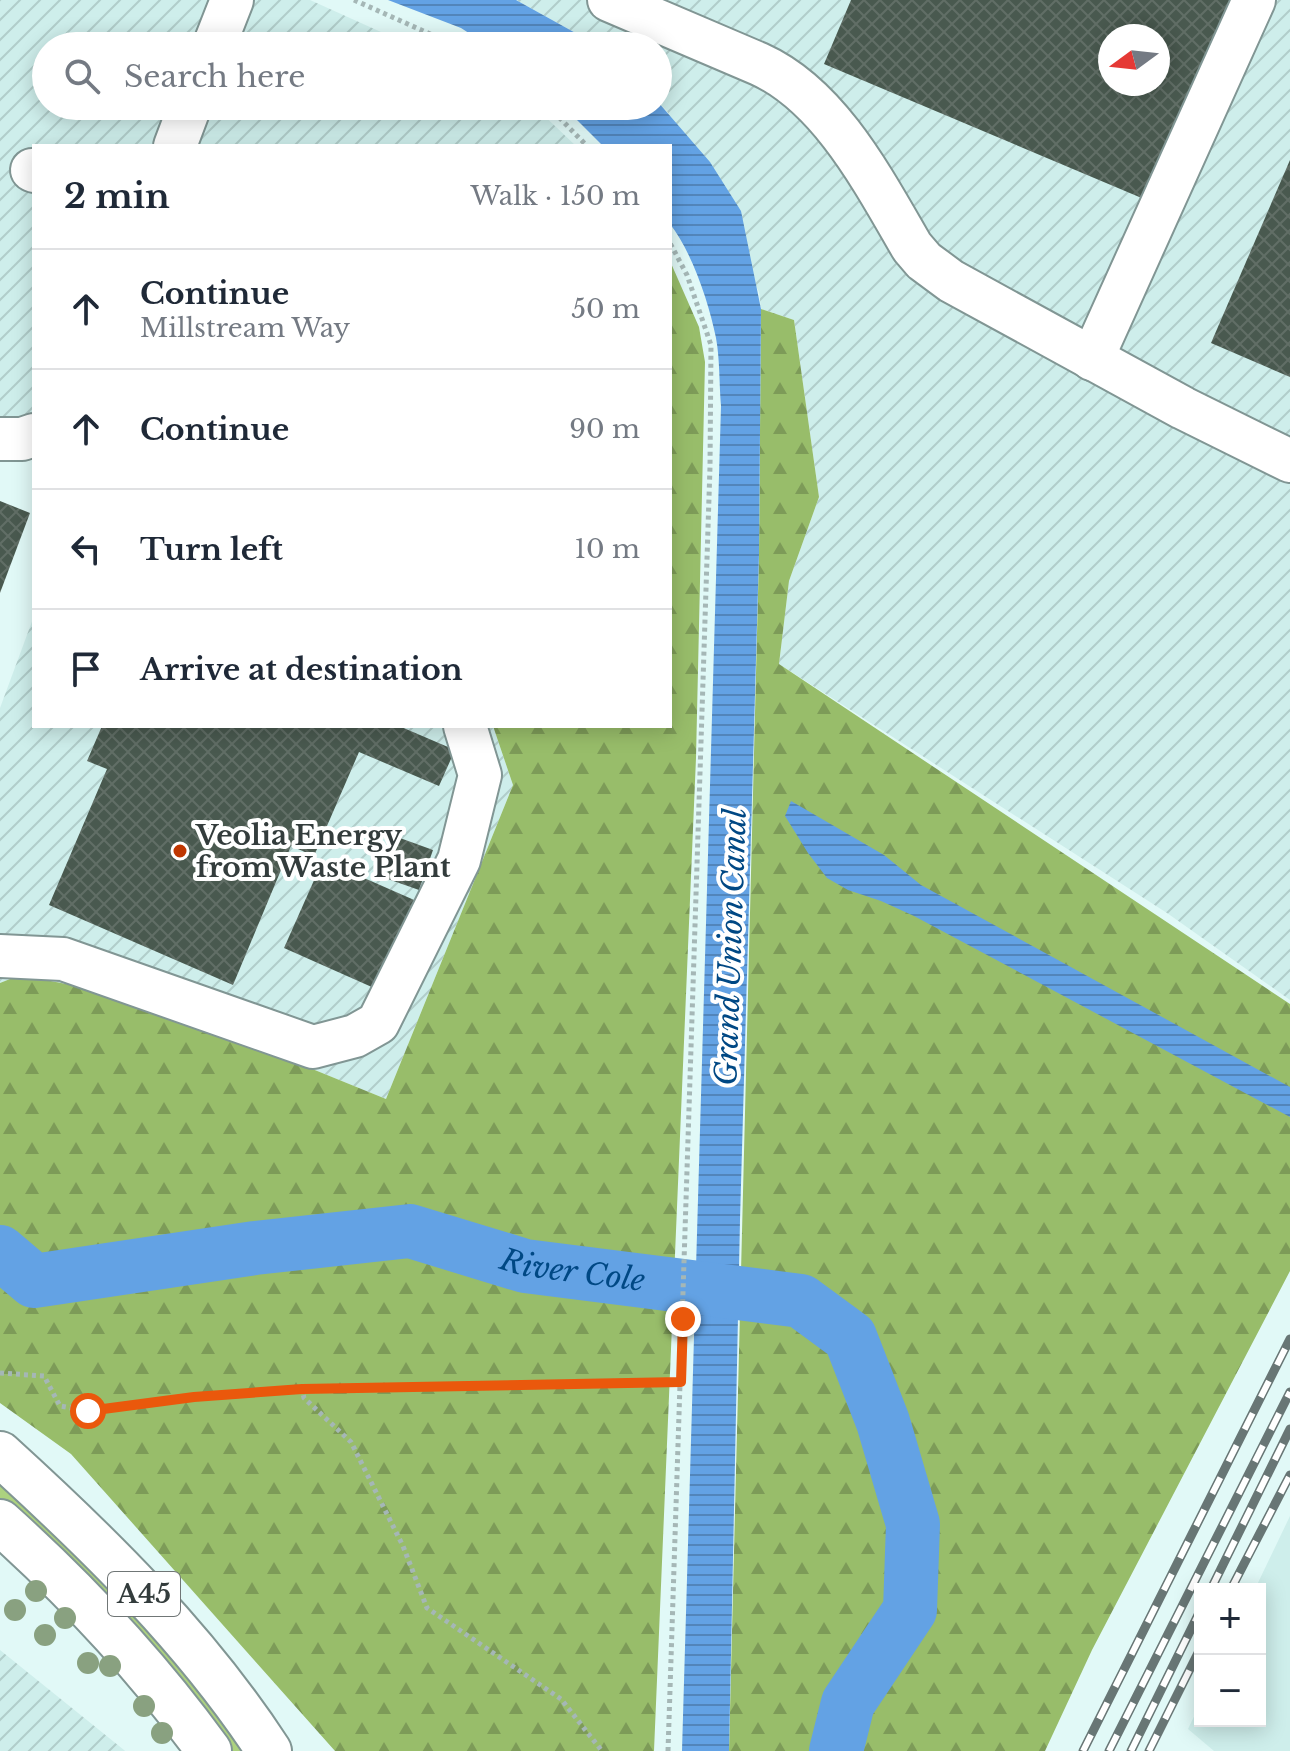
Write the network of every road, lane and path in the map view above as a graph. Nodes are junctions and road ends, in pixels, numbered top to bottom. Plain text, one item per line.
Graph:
1 (354, 0) edge
2 (609, 0) edge
3 (1254, 0) edge
4 (426, 32) edge
5 (185, 120) edge
6 (562, 120) edge
7 (176, 144) edge
8 (585, 144) edge
9 (672, 247) edge
10 (1092, 359) junction
11 (32, 436) edge
12 (0, 439) edge
13 (0, 460) edge
14 (32, 460) edge
15 (1290, 461) edge
16 (466, 728) edge
17 (0, 956) edge
18 (0, 1373) edge
19 (681, 1382) junction
20 (302, 1389) junction
21 (0, 1454) edge
22 (0, 1522) edge
23 (272, 1748) edge
24 (209, 1751) edge
25 (602, 1751) edge
26 (668, 1751) edge

1 - 4 path
2 - 10 lane
3 - 10 lane
5 - 7 lane
6 - 8 path
9 - 19 path
10 - 15 lane
11 - 12 lane
13 - 14 lane
16 - 17 lane
18 - 20 path
19 - 20 path
19 - 26 path
20 - 25 path
21 - 23 highway, A45
22 - 24 highway, A45

